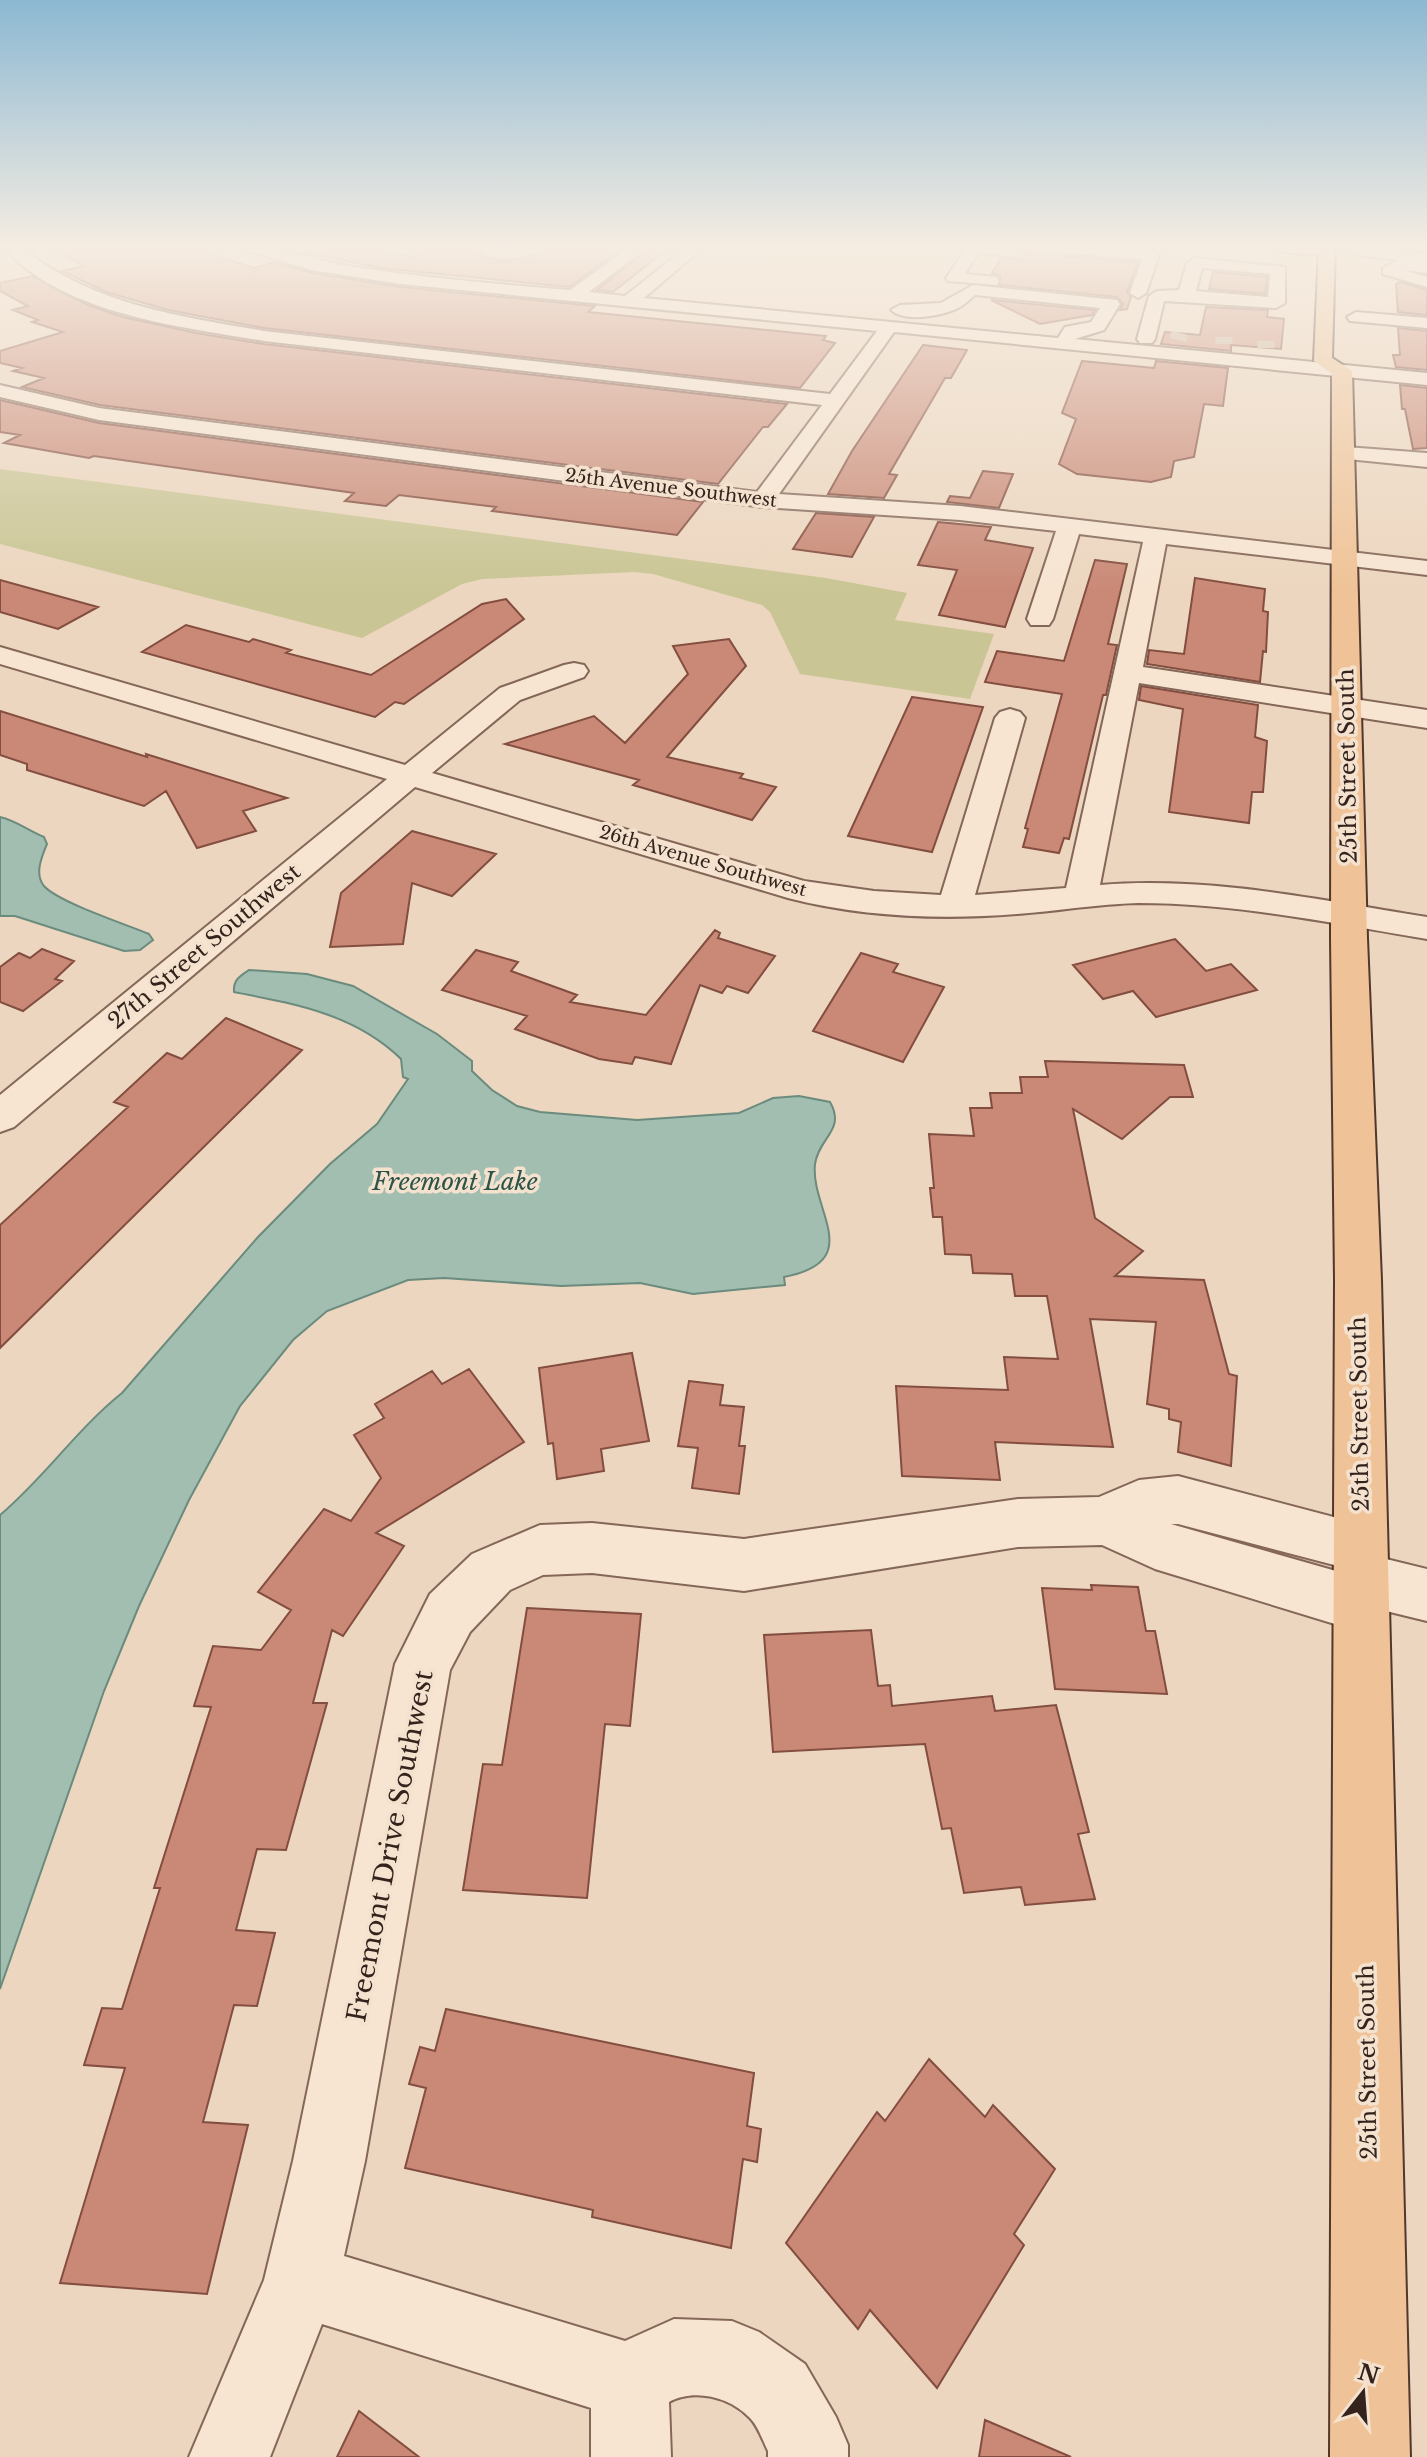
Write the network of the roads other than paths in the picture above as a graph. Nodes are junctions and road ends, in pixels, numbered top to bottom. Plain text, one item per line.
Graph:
1 (466, 361) edge
2 (863, 361) edge
3 (1351, 361) edge
4 (1390, 361) edge
5 (1427, 379) edge
6 (0, 391) edge
7 (834, 400) junction
8 (1346, 453) junction
9 (1427, 460) edge
10 (763, 500) junction
11 (1070, 526) junction
12 (1156, 536) junction
13 (1345, 558) junction
14 (1427, 568) edge
15 (1040, 619) dead end
16 (0, 655) edge
17 (574, 671) dead end
18 (1127, 673) junction
19 (1347, 706) junction
20 (1010, 718) dead end
21 (1427, 719) edge
22 (409, 778) junction
23 (1081, 896) junction
24 (955, 906) junction
25 (1349, 916) junction
26 (1427, 928) edge
27 (0, 1117) edge
28 (1360, 1577) junction
29 (1427, 1595) edge
30 (301, 2280) junction
31 (629, 2381) junction
32 (229, 2457) edge
33 (631, 2457) edge
34 (808, 2457) edge
35 (1370, 2457) edge

1 - 7 street
2 - 7 street
3 - 8 main road, 25th Street South
4 - 5 street
6 - 10 street, 25th Avenue Southwest
7 - 10 street
8 - 9 street
8 - 13 main road, 25th Street South
10 - 11 street, 25th Avenue Southwest
11 - 12 street, 25th Avenue Southwest
11 - 15 street
12 - 13 street, 25th Avenue Southwest
12 - 18 street
13 - 14 street, 25th Avenue Southwest
13 - 19 main road, 25th Street South
16 - 22 street, 26th Avenue Southwest
17 - 22 street, 27th Street Southwest
18 - 19 street
18 - 23 street
19 - 21 street
19 - 25 main road, 25th Street South
20 - 24 street
22 - 24 street, 26th Avenue Southwest
22 - 27 street, 27th Street Southwest
23 - 24 street, 26th Avenue Southwest
23 - 25 street, 26th Avenue Southwest
25 - 26 street, 26th Avenue Southwest
25 - 28 main road, 25th Street South
28 - 29 street, Freemont Drive Southwest
28 - 30 street, Freemont Drive Southwest
28 - 35 main road, 25th Street South
30 - 31 street
30 - 32 street, Freemont Drive Southwest
31 - 33 street
31 - 34 street

